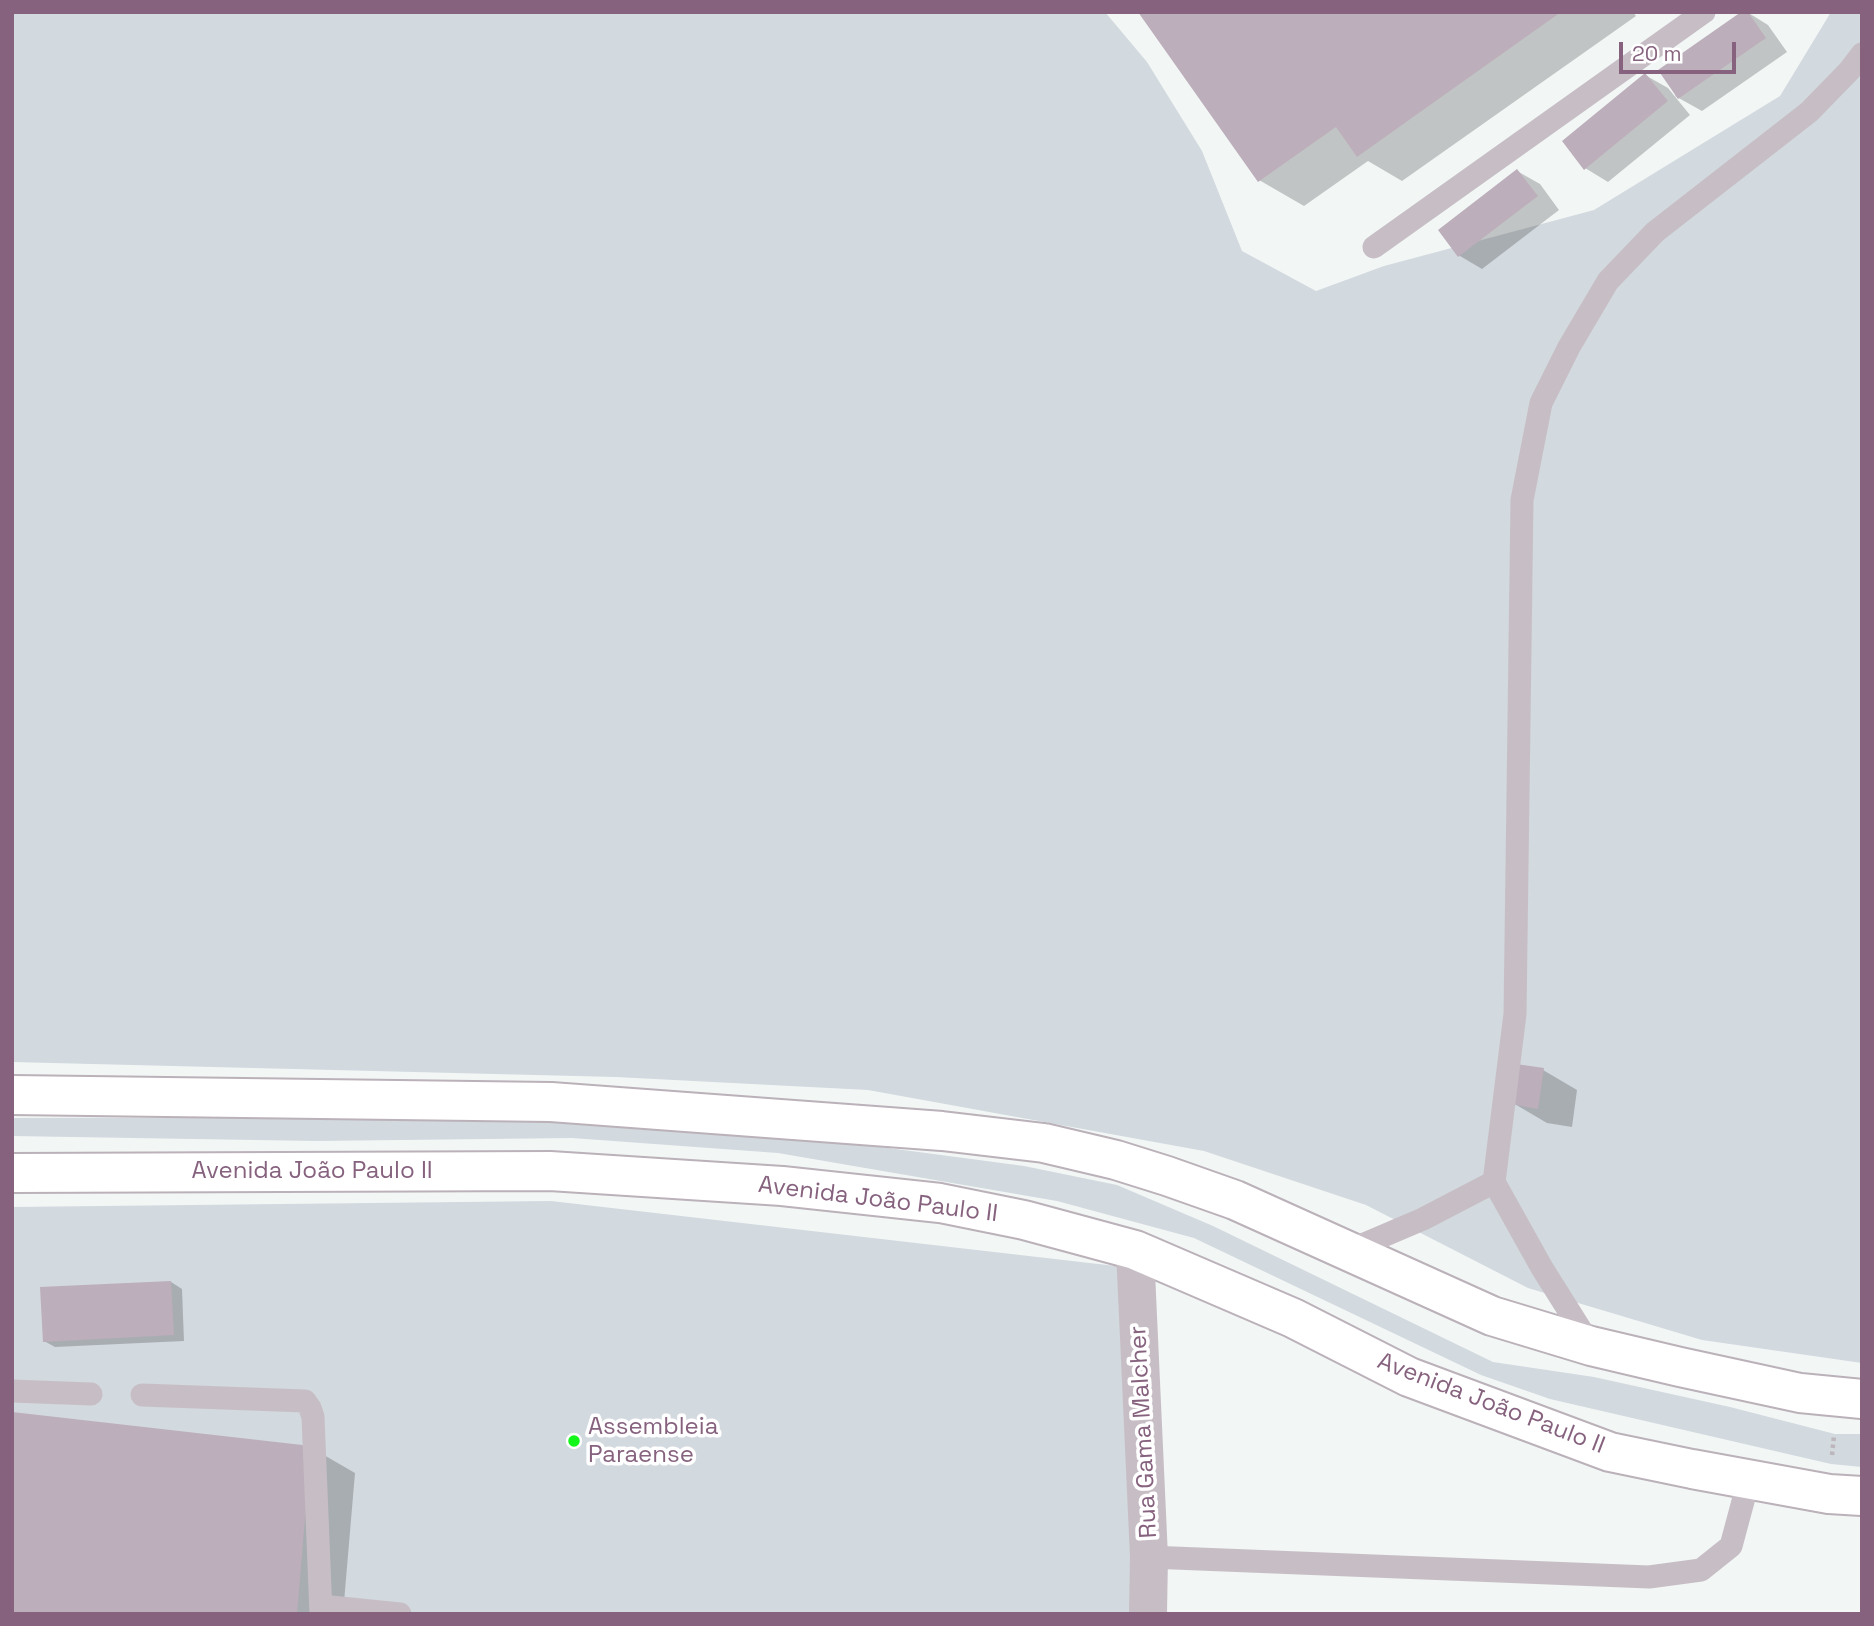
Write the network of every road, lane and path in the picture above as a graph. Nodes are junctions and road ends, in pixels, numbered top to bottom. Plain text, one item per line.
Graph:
1 (1703, 12) edge
2 (1862, 54) edge
3 (1374, 247) dead end
4 (12, 1095) edge
5 (12, 1173) edge
6 (1494, 1182) junction
7 (1135, 1250) junction
8 (1348, 1251) junction
9 (1591, 1346) junction
10 (12, 1391) edge
11 (91, 1394) dead end
12 (142, 1395) dead end
13 (1862, 1399) edge
14 (1835, 1434) dead end
15 (1831, 1464) dead end
16 (1749, 1479) junction
17 (1862, 1496) edge
18 (1149, 1557) junction
19 (321, 1610) edge
20 (400, 1614) edge
21 (1148, 1614) edge

1 - 3 lane
2 - 6 lane
4 - 8 main road
5 - 7 main road, Avenida João Paulo II
6 - 8 lane
6 - 9 lane
7 - 16 main road, Avenida João Paulo II
7 - 18 street, Rua Gama Malcher
8 - 9 main road
9 - 13 main road
10 - 11 lane
12 - 19 lane
14 - 15 path
16 - 17 main road, Avenida João Paulo II
16 - 18 lane
18 - 21 street, Rua Gama Malcher
19 - 20 lane

